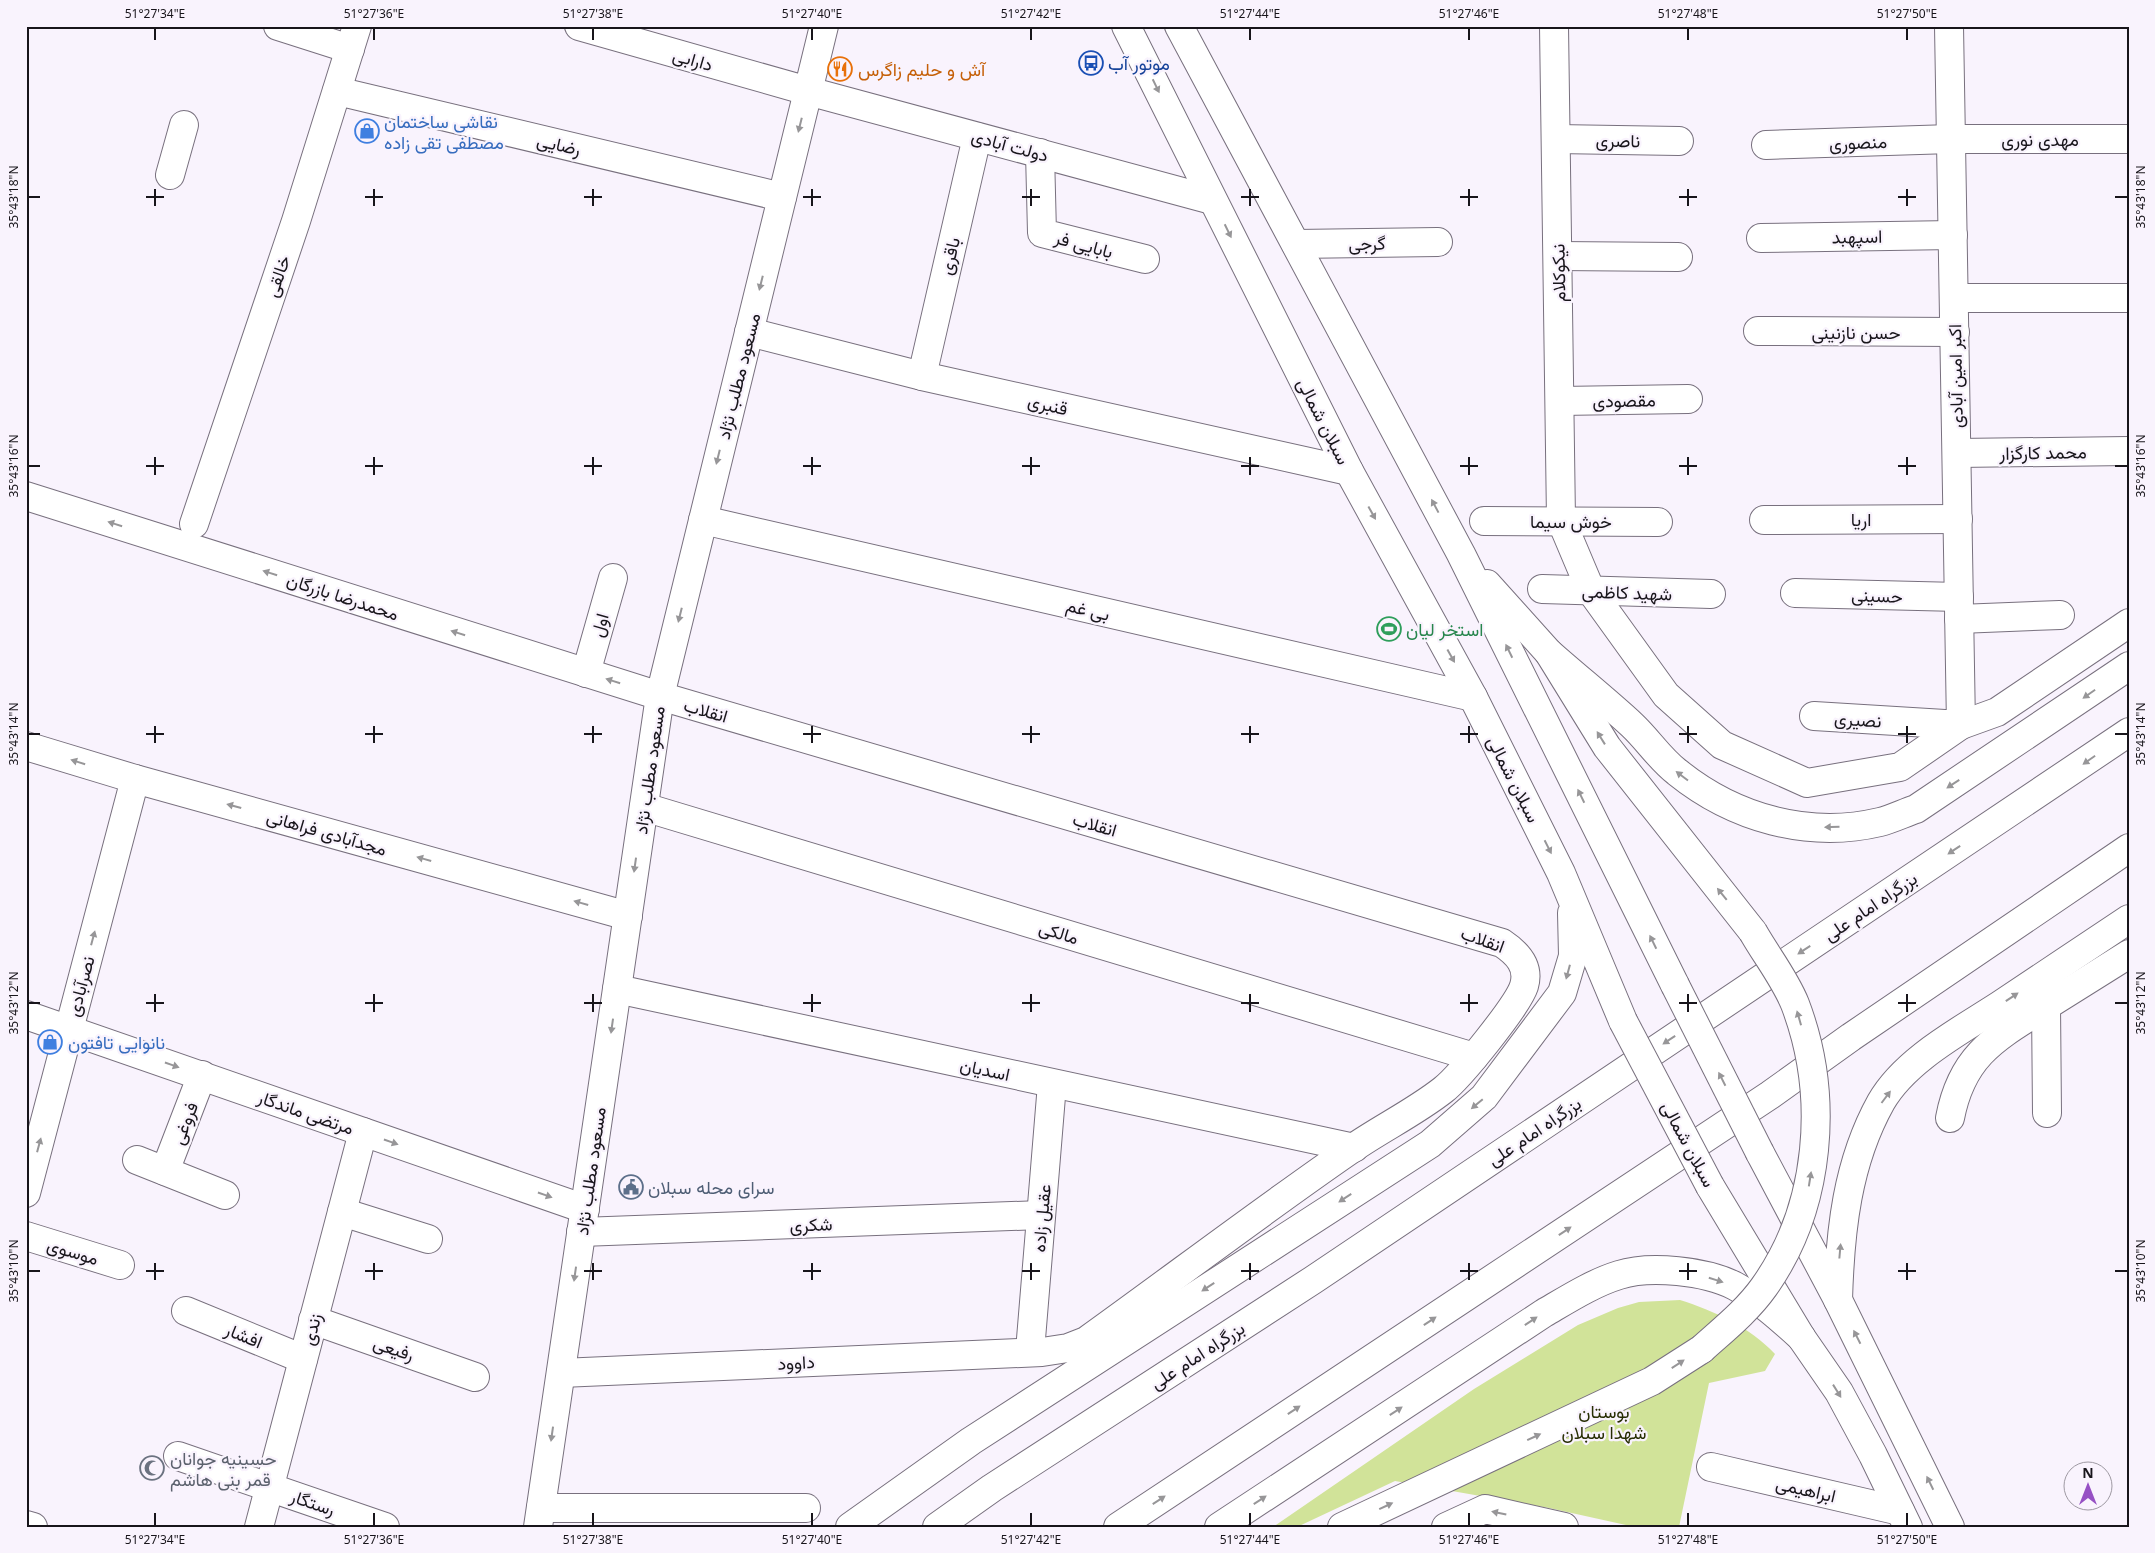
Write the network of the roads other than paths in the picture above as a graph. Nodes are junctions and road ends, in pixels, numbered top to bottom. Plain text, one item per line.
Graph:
1 (278, 26) edge
2 (579, 26) edge
3 (824, 26) edge
4 (1126, 26) edge
5 (1179, 26) edge
6 (1554, 26) edge
7 (1949, 26) edge
8 (353, 38) edge
9 (337, 91) junction
10 (808, 91) junction
11 (184, 125) dead end
12 (977, 137) junction
13 (1556, 139) junction
14 (1951, 139) junction
15 (2129, 139) edge
16 (1679, 141) dead end
17 (1766, 145) dead end
18 (1040, 153) junction
19 (170, 175) dead end
20 (782, 197) junction
21 (1212, 200) junction
22 (1953, 235) junction
23 (1761, 238) dead end
24 (1438, 242) dead end
25 (1296, 244) junction
26 (1558, 256) junction
27 (1678, 257) dead end
28 (1145, 260) dead end
29 (1954, 298) junction
30 (2129, 298) edge
31 (749, 332) junction
32 (1758, 332) dead end
33 (1955, 332) junction
34 (922, 376) junction
35 (1688, 399) dead end
36 (1560, 401) junction
37 (2129, 451) edge
38 (1957, 453) junction
39 (1349, 471) junction
40 (26, 496) edge
41 (1958, 518) junction
42 (703, 520) junction
43 (1561, 520) junction
44 (1764, 520) dead end
45 (1484, 521) dead end
46 (1658, 522) dead end
47 (194, 524) dead end
48 (1461, 554) junction
49 (613, 578) dead end
50 (1542, 589) dead end
51 (1591, 591) junction
52 (1795, 592) dead end
53 (1711, 594) dead end
54 (1959, 608) junction
55 (2060, 615) dead end
56 (2129, 623) edge
57 (1549, 653) junction
58 (2129, 666) edge
59 (586, 673) junction
60 (660, 696) junction
61 (1473, 697) junction
62 (1814, 716) dead end
63 (1961, 725) junction
64 (2129, 732) edge
65 (26, 746) edge
66 (135, 779) junction
67 (644, 807) junction
68 (2129, 848) edge
69 (1561, 873) junction
70 (628, 916) junction
71 (2129, 919) edge
72 (2129, 954) edge
73 (1523, 963) joint
74 (617, 989) junction
75 (2046, 1006) junction
76 (26, 1014) edge
77 (69, 1030) junction
78 (1474, 1056) junction
79 (202, 1075) junction
80 (1052, 1084) junction
81 (2047, 1113) dead end
82 (1950, 1118) dead end
83 (363, 1132) junction
84 (1354, 1148) junction
85 (137, 1160) dead end
86 (165, 1171) junction
87 (26, 1193) edge
88 (225, 1195) dead end
89 (342, 1212) junction
90 (1041, 1215) junction
91 (583, 1221) junction
92 (26, 1236) edge
93 (428, 1239) dead end
94 (120, 1265) dead end
95 (1838, 1300) junction
96 (186, 1311) dead end
97 (313, 1320) junction
98 (1801, 1337) junction
99 (1030, 1351) junction
100 (303, 1359) junction
101 (561, 1373) junction
102 (475, 1377) dead end
103 (178, 1456) dead end
104 (1712, 1467) dead end
105 (270, 1486) junction
106 (806, 1508) dead end
107 (540, 1518) edge
108 (1904, 1519) edge
109 (26, 1525) edge
110 (33, 1527) edge
111 (259, 1527) edge
112 (385, 1527) edge
113 (850, 1527) edge
114 (937, 1527) edge
115 (1118, 1527) edge
116 (1219, 1527) edge
117 (1342, 1527) edge
118 (1446, 1527) edge
119 (1564, 1527) edge
120 (1950, 1527) edge

1 - 8 main road
2 - 10 main road, دارابی
3 - 10 main road, مسعود مطلب نژاد
4 -> 21 main road, سبلان شمالی
5 - 25 main road
6 - 13 main road, نیکوکلام
7 - 14 main road, اکبر امین آبادی
8 - 9 main road, خالقی
9 - 20 main road, رضایی
9 - 47 main road, خالقی
10 - 12 main road, دولت آبادی
10 -> 20 main road, مسعود مطلب نژاد
11 - 19 main road
12 - 18 main road, دولت آبادی
12 - 34 main road, باقری
13 - 16 main road, ناصری
13 - 26 main road, نیکوکلام
14 - 15 main road, مهدی نوری
14 - 17 main road, منصوری
14 - 22 main road, اکبر امین آبادی
18 - 21 main road, دولت آبادی
18 - 28 main road, بابایی فر
20 -> 31 main road, مسعود مطلب نژاد
21 -> 39 main road, سبلان شمالی
22 - 23 main road, اسپهبد
22 - 29 main road, اکبر امین آبادی
24 - 25 main road, گرجی
48 -> 25 main road
26 - 27 main road
26 - 36 main road, نیکوکلام
29 - 30 main road
29 - 33 main road, اکبر امین آبادی
31 - 34 main road, قنبری
31 -> 42 main road, مسعود مطلب نژاد
32 - 33 main road, حسن نازنینی
33 - 38 main road, اکبر امین آبادی
34 - 39 main road, قنبری
35 - 36 main road, مقصودی
36 - 43 main road, نیکوکلام
37 - 38 main road, محمد کارگزار
38 - 41 main road, اکبر امین آبادی
39 -> 61 main road, سبلان شمالی
59 -> 40 main road, محمدرضا بازرگان
41 - 44 main road, اریا
41 - 54 main road, اکبر امین آبادی
42 -> 60 main road, مسعود مطلب نژاد
42 - 61 main road, بی غم
43 - 45 main road, خوش سیما
43 - 46 main road, خوش سیما
43 - 51 main road
48 - 57 main road
95 -> 48 main road, bridge
49 - 59 main road, اول
50 - 51 main road, شهید کاظمی
51 - 53 main road, شهید کاظمی
51 - 63 main road
52 - 54 main road, حسینی
54 - 55 main road, حسینی
54 - 63 main road, اکبر امین آبادی
56 - 63 main road
58 -> 57 main road
117 -> 57 main road, bridge
60 -> 59 main road, محمدرضا بازرگان
60 - 67 main road, مسعود مطلب نژاد
60 - 73 main road, انقلاب
61 -> 69 main road, سبلان شمالی
62 - 63 main road, نصیری
64 -> 114 main road, بزرگراه امام علی
66 -> 65 main road, مجدآبادی فراهانی
70 -> 66 main road, مجدآبادی فراهانی
77 -> 66 main road, نصرآبادی
67 -> 70 main road, مسعود مطلب نژاد
67 - 78 main road, مالکی
115 -> 68 main road
69 - 98 main road, سبلان شمالی, bridge
69 -> 113 main road
70 - 74 main road, مسعود مطلب نژاد
95 -> 71 main road
72 - 75 main road
73 - 78 main road, داوود
74 - 80 main road, اسدیان
74 -> 91 main road, مسعود مطلب نژاد
75 - 81 main road
75 - 82 main road
76 - 77 main road, مرتضی ماندگار
77 -> 79 main road, مرتضی ماندگار
87 -> 77 main road, نصرآبادی
78 - 84 main road, داوود
79 - 83 main road, مرتضی ماندگار
79 - 86 main road, فروغی
80 - 84 main road, اسدیان
80 - 90 main road, عقیل زاده
83 - 89 main road, زندی
83 -> 91 main road, مرتضی ماندگار
84 - 99 main road, داوود
85 - 86 main road
86 - 88 main road
89 - 93 main road
89 - 97 main road, زندی
90 - 91 main road, شکری
90 - 99 main road, عقیل زاده
91 -> 101 main road, مسعود مطلب نژاد
92 - 94 main road, موسوی
120 -> 95 main road
96 - 100 main road, افشار
97 - 100 main road, زندی
97 - 102 main road, رفیعی
98 -> 108 main road, سبلان شمالی
116 -> 98 main road
99 - 101 main road, داوود
100 - 105 main road, زندی
101 -> 107 main road, مسعود مطلب نژاد
103 - 105 main road, رستگار
104 - 108 main road, ابراهیمی
105 - 111 main road, زندی
105 - 112 main road, رستگار
106 - 107 main road
109 - 110 main road
119 -> 118 main road

